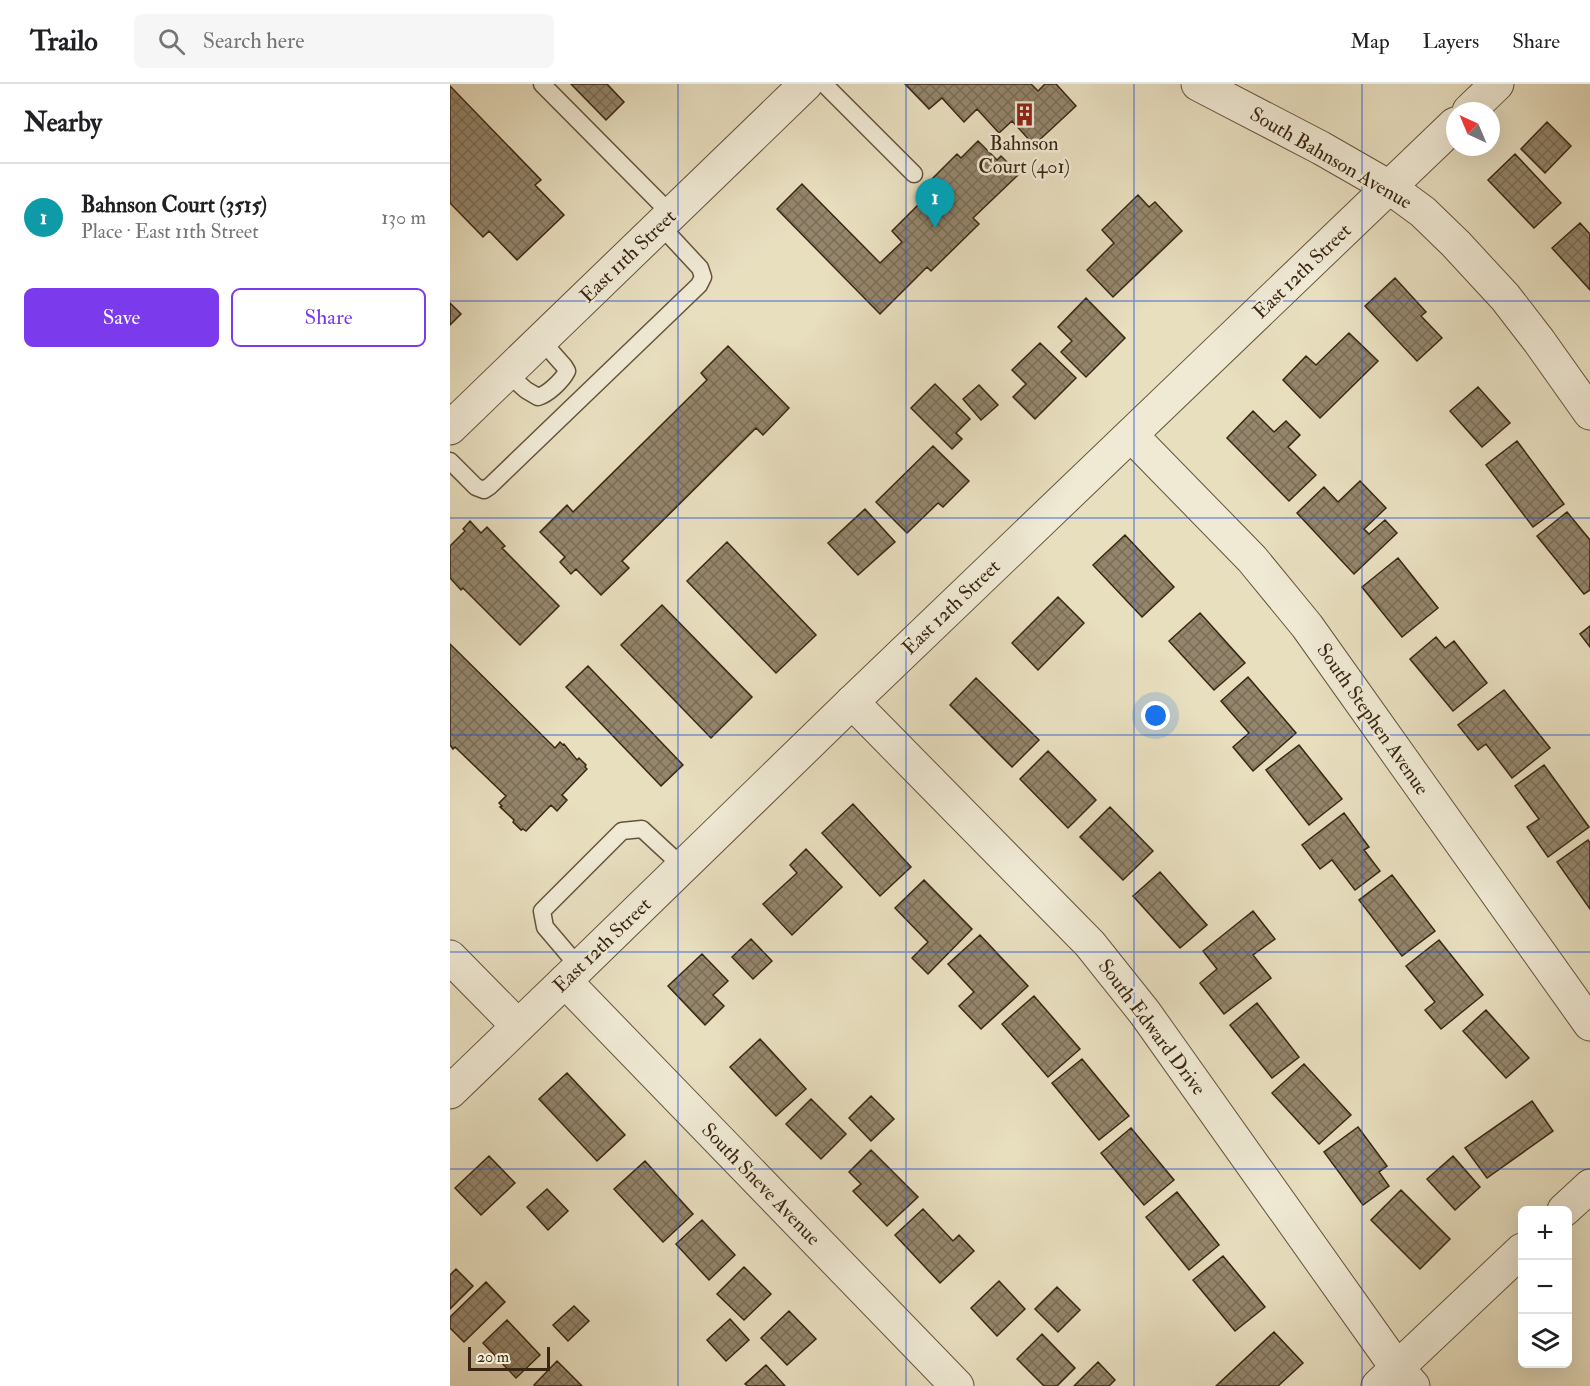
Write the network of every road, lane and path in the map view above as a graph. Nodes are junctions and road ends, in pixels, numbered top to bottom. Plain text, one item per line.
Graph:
1 (542, 84) edge
2 (806, 84) edge
3 (824, 84) edge
4 (1198, 84) edge
5 (1497, 84) edge
6 (1478, 102) edge
7 (1446, 133) edge
8 (914, 174) dead end
9 (1389, 187) junction
10 (665, 220) junction
11 (541, 340) junction
12 (507, 373) junction
13 (555, 385) junction
14 (575, 405) junction
15 (1590, 413) edge
16 (450, 428) edge
17 (1131, 435) junction
18 (450, 461) edge
19 (852, 702) junction
20 (683, 867) junction
21 (450, 957) edge
22 (572, 974) junction
23 (1590, 1024) edge
24 (518, 1026) junction
25 (450, 1092) edge
26 (1590, 1186) edge
27 (1568, 1206) edge
28 (1518, 1254) edge
29 (1396, 1380) edge
30 (957, 1386) edge

1 - 10 lane
2 - 10 street, East 11th Street
3 - 8 lane
4 - 9 street, South Bahnson Avenue
5 - 6 street
7 - 9 street, East 12th Street
9 - 15 street, South Bahnson Avenue
9 - 17 street, East 12th Street
10 - 11 street, East 11th Street
10 - 14 lane
11 - 12 street, East 11th Street
11 - 13 lane
12 - 13 lane
12 - 16 street, East 11th Street
13 - 14 lane
14 - 18 lane
17 - 19 street, East 12th Street
17 - 23 street, South Stephen Avenue
19 - 20 street, East 12th Street
19 - 29 street, South Edward Drive
20 - 22 street, East 12th Street
20 - 22 lane
21 - 24 street
22 - 24 street, East 12th Street
22 - 30 street, South Sneve Avenue
24 - 25 street, East 12th Street
26 - 27 street
28 - 29 street

